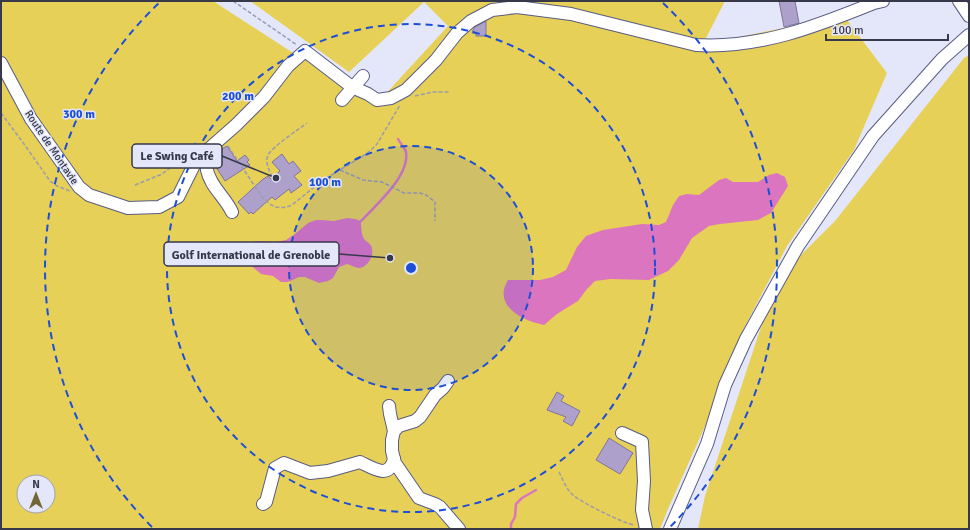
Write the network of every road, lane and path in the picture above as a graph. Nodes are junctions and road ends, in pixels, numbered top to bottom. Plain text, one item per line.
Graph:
1 (233, 1) edge
2 (883, 1) edge
3 (959, 1) edge
4 (969, 16) edge
5 (969, 35) edge
6 (305, 51) junction
7 (1, 63) edge
8 (363, 76) dead end
9 (352, 87) junction
10 (450, 92) dead end
11 (410, 97) dead end
12 (342, 100) dead end
13 (404, 101) dead end
14 (1, 114) edge
15 (307, 123) dead end
16 (207, 150) junction
17 (340, 170) junction
18 (272, 177) dead end
19 (70, 191) dead end
20 (262, 196) dead end
21 (232, 212) dead end
22 (435, 221) dead end
23 (448, 381) dead end
24 (389, 406) dead end
25 (394, 431) junction
26 (622, 433) dead end
27 (394, 458) junction
28 (559, 472) dead end
29 (263, 504) dead end
30 (671, 527) edge
31 (646, 528) edge
32 (459, 529) edge

1 - 6 path
2 - 9 street
3 - 4 street
5 - 30 street
6 - 9 street
6 - 16 street, Route de Montavie
7 - 16 street, Route de Montavie
8 - 9 street
9 - 12 street
10 - 11 path
13 - 17 path
14 - 19 path
15 - 18 path
16 - 21 street
17 - 20 path
17 - 22 path
23 - 25 street
24 - 25 street
25 - 27 street
26 - 31 street
27 - 29 street
27 - 32 street
28 - 31 path

